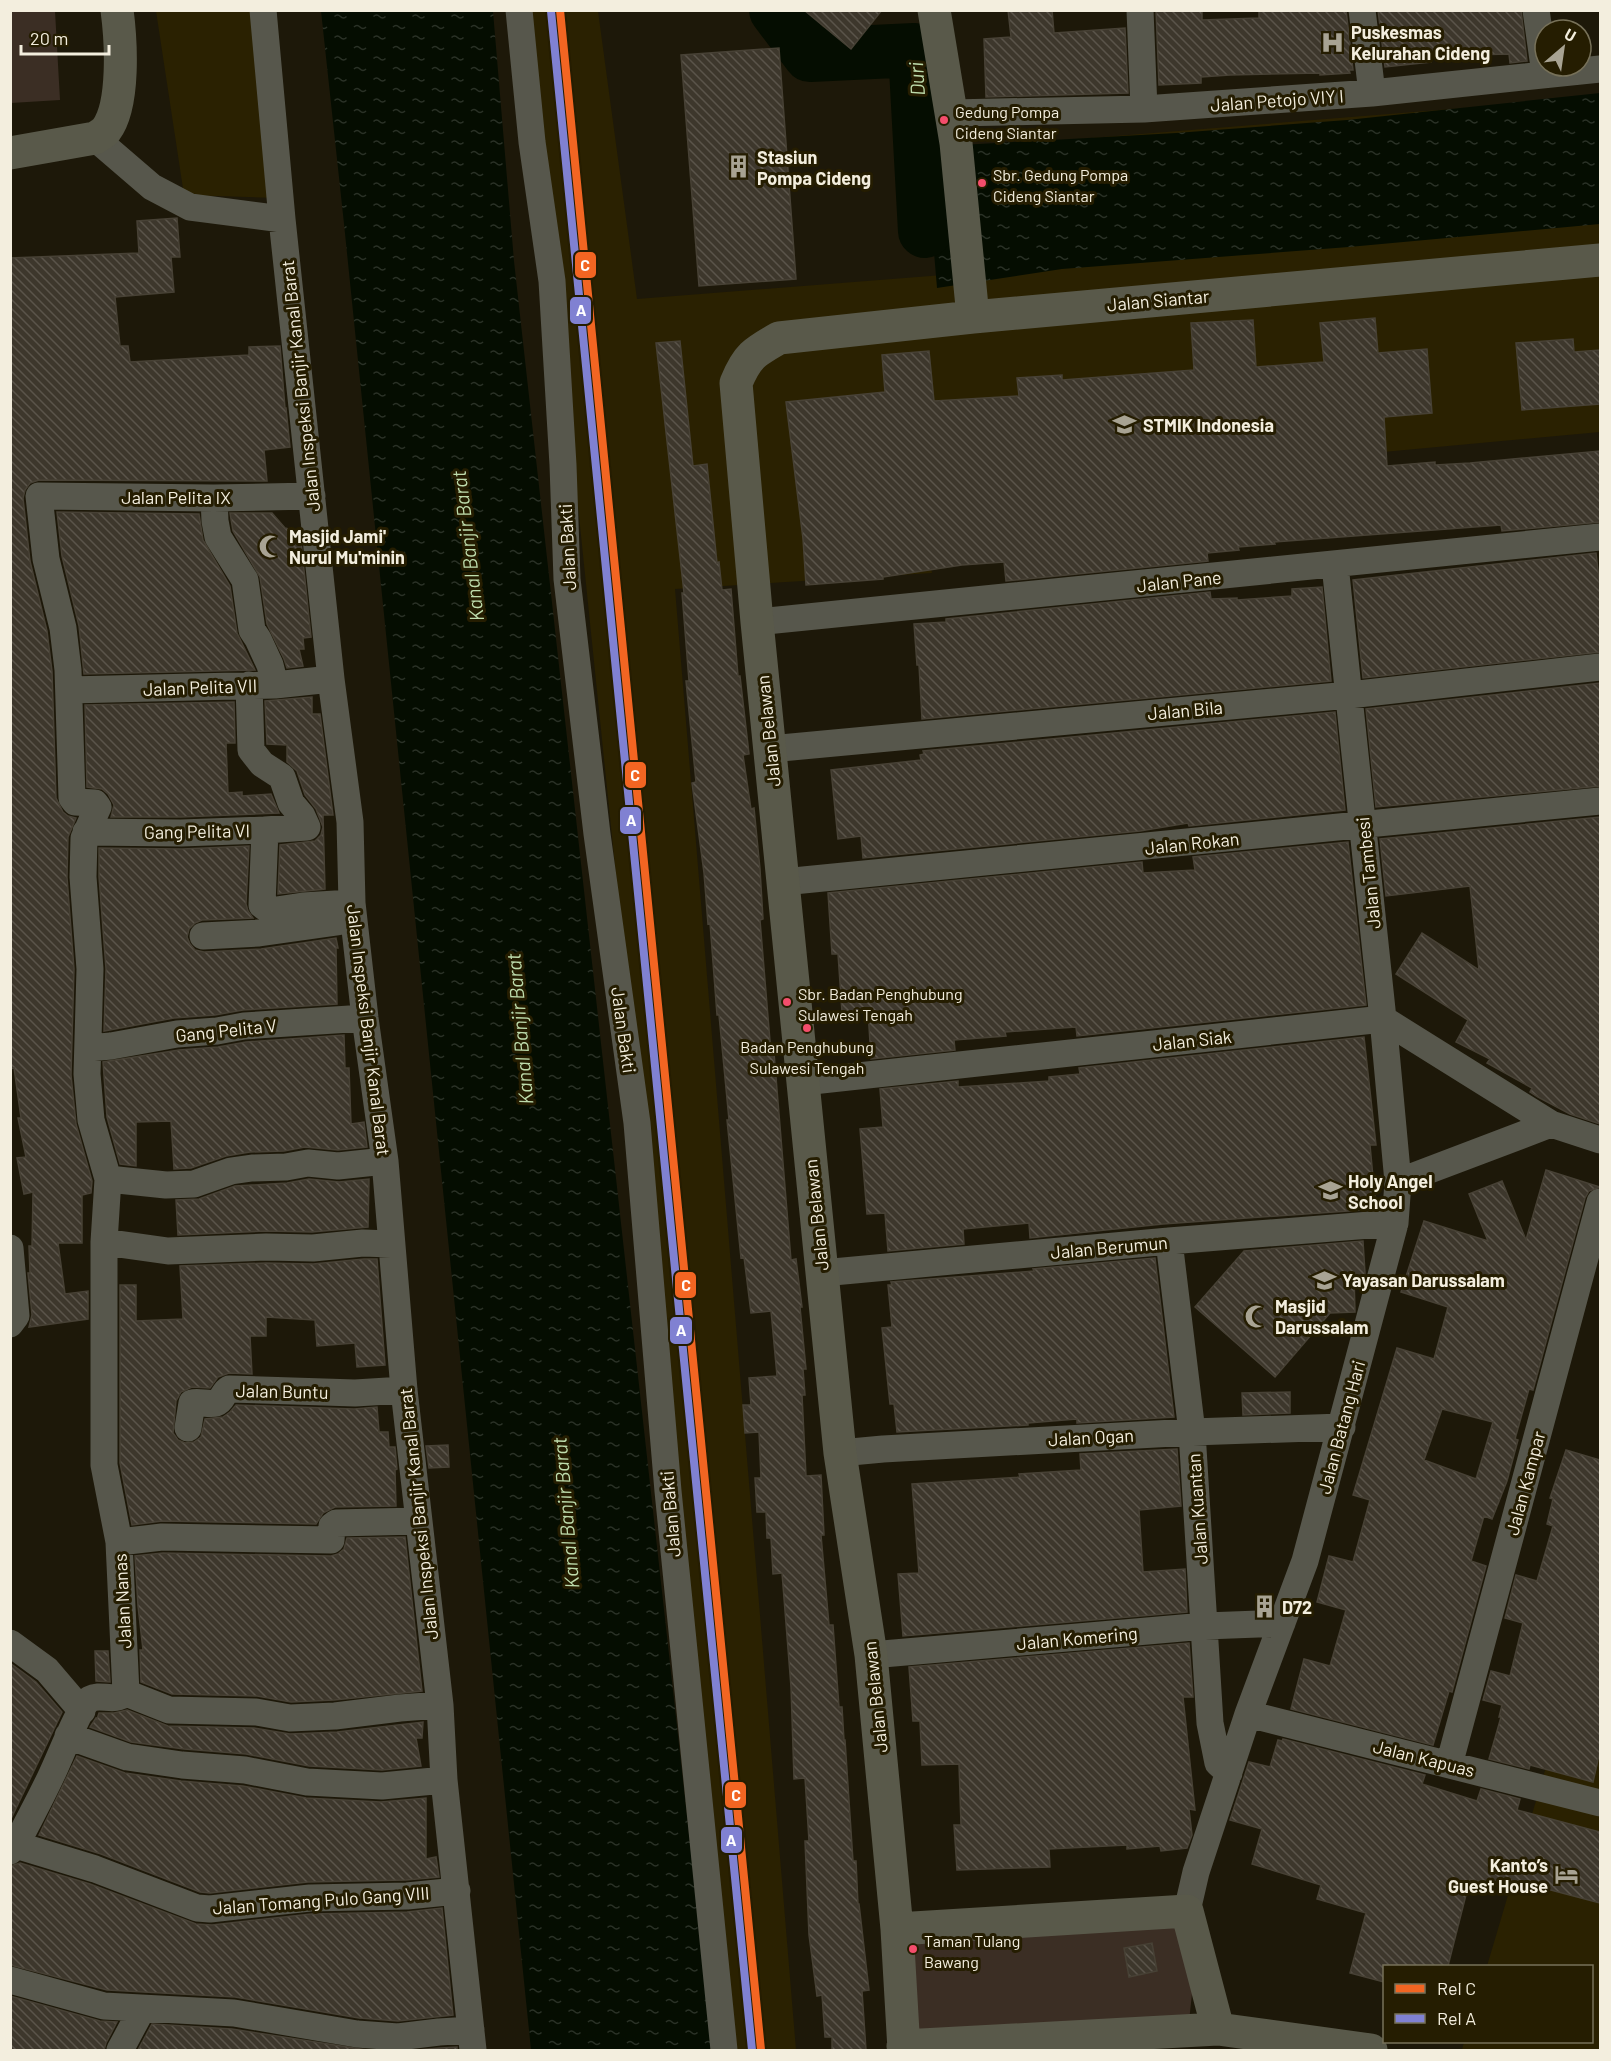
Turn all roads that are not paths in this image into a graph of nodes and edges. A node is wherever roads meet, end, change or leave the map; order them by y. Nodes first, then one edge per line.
1 (117, 10) edge
2 (263, 10) edge
3 (519, 10) edge
4 (934, 10) edge
5 (1140, 10) edge
6 (1362, 10) edge
7 (1533, 75) edge
8 (1372, 93) junction
9 (1144, 109) junction
10 (954, 129) junction
11 (95, 138) junction
12 (10, 153) edge
13 (282, 219) junction
14 (1600, 260) edge
15 (972, 311) junction
16 (736, 382) joint
17 (312, 496) junction
18 (214, 498) junction
19 (1600, 537) edge
20 (1335, 565) junction
21 (757, 622) junction
22 (1600, 667) edge
23 (331, 679) junction
24 (262, 685) junction
25 (69, 690) junction
26 (1349, 695) junction
27 (770, 749) junction
28 (1600, 801) edge
29 (350, 822) junction
30 (1363, 826) junction
31 (307, 827) junction
32 (265, 830) junction
33 (86, 832) junction
34 (783, 882) junction
35 (341, 910) junction
36 (203, 936) dead end
37 (1383, 1018) junction
38 (356, 1020) junction
39 (88, 1048) junction
40 (803, 1082) junction
41 (1551, 1124) junction
42 (1600, 1140) edge
43 (385, 1161) junction
44 (108, 1179) junction
45 (1398, 1182) junction
46 (1600, 1202) edge
47 (1395, 1223) junction
48 (1169, 1241) junction
49 (104, 1242) junction
50 (391, 1244) junction
51 (10, 1248) edge
52 (822, 1274) junction
53 (10, 1324) edge
54 (404, 1390) junction
55 (1342, 1427) junction
56 (188, 1428) dead end
57 (1192, 1431) junction
58 (840, 1453) junction
59 (419, 1521) junction
60 (119, 1542) junction
61 (1282, 1623) junction
62 (1205, 1626) junction
63 (10, 1643) edge
64 (872, 1655) junction
65 (126, 1693) junction
66 (440, 1705) junction
67 (82, 1711) junction
68 (1248, 1713) junction
69 (68, 1736) junction
70 (1449, 1765) junction
71 (1229, 1773) junction
72 (444, 1780) junction
73 (1600, 1803) edge
74 (14, 1848) edge
75 (457, 1891) junction
76 (1187, 1911) junction
77 (897, 1929) junction
78 (10, 1980) edge
79 (142, 2009) junction
80 (1218, 2029) junction
81 (472, 2040) edge
82 (904, 2048) edge
83 (120, 2050) edge
84 (724, 2050) edge
85 (1371, 2050) edge

1 - 11 street
2 - 13 street, Jalan Inspeksi Banjir Kanal Barat
3 - 84 street, Jalan Bakti
4 - 10 street
5 - 9 street
6 - 8 street
7 - 8 street, Jalan Petojo VIY I
8 - 9 street, Jalan Petojo VIY I
9 - 10 street, Jalan Petojo VIY I
10 - 15 street
11 - 12 street
11 - 13 street
13 - 17 street, Jalan Inspeksi Banjir Kanal Barat
14 - 15 street, Jalan Siantar
15 - 16 street, Jalan Siantar
16 - 21 street, Jalan Belawan
17 - 18 street, Jalan Pelita IX
17 - 23 street, Jalan Inspeksi Banjir Kanal Barat
18 - 24 street
18 - 25 street, Jalan Pelita IX
19 - 20 street, Jalan Pane
20 - 21 street, Jalan Pane
20 - 26 street, Jalan Tambesi
21 - 27 street, Jalan Belawan
22 - 26 street, Jalan Bila
23 - 24 street, Jalan Pelita VII
23 - 29 street, Jalan Inspeksi Banjir Kanal Barat
24 - 25 street, Jalan Pelita VII
24 - 31 street
25 - 33 street
26 - 27 street, Jalan Bila
26 - 30 street, Jalan Tambesi
27 - 34 street, Jalan Belawan
28 - 30 street, Jalan Rokan
29 - 31 street
29 - 35 street, Jalan Inspeksi Banjir Kanal Barat
30 - 34 street, Jalan Rokan
30 - 37 street, Jalan Tambesi
31 - 32 street
32 - 33 street, Gang Pelita VI
32 - 35 street, Gang Pelita VI
33 - 39 street
34 - 40 street, Jalan Belawan
35 - 36 street
35 - 38 street, Jalan Inspeksi Banjir Kanal Barat
37 - 40 street, Jalan Siak
37 - 41 street
37 - 45 street, Jalan Tambesi
38 - 39 street, Gang Pelita V
38 - 43 street, Jalan Inspeksi Banjir Kanal Barat
39 - 44 street
40 - 52 street, Jalan Belawan
41 - 42 street
41 - 45 street
43 - 44 street
43 - 50 street, Jalan Inspeksi Banjir Kanal Barat
44 - 49 street
45 - 47 street, Jalan Batang Hari
46 - 70 street, Jalan Kampar
47 - 48 street, Jalan Berumun
47 - 55 street, Jalan Batang Hari
48 - 52 street, Jalan Berumun
48 - 57 street, Jalan Kuantan
49 - 50 street
49 - 60 street
50 - 54 street, Jalan Inspeksi Banjir Kanal Barat
51 - 53 street
52 - 58 street, Jalan Belawan
54 - 56 street, Jalan Buntu
54 - 59 street, Jalan Inspeksi Banjir Kanal Barat
55 - 57 street, Jalan Ogan
55 - 61 street, Jalan Batang Hari
57 - 58 street, Jalan Ogan
57 - 62 street, Jalan Kuantan
58 - 64 street, Jalan Belawan
59 - 60 street, Jalan Nanas
59 - 66 street, Jalan Inspeksi Banjir Kanal Barat
60 - 65 street, Jalan Nanas
61 - 62 street, Jalan Komering
61 - 68 street, Jalan Batang Hari
62 - 64 street, Jalan Komering
62 - 71 street, Jalan Kuantan
63 - 67 street
64 - 77 street, Jalan Belawan
65 - 66 street
65 - 67 street
66 - 72 street, Jalan Inspeksi Banjir Kanal Barat
67 - 69 street
68 - 70 street, Jalan Kapuas
68 - 71 street, Jalan Batang Hari
69 - 72 street
69 - 74 street
70 - 73 street, Jalan Kapuas
71 - 76 street, Jalan Batang Hari
72 - 75 street, Jalan Inspeksi Banjir Kanal Barat
74 - 75 street, Jalan Tomang Pulo Gang VIII
75 - 81 street, Jalan Inspeksi Banjir Kanal Barat
76 - 77 street
76 - 80 street
77 - 82 street, Jalan Belawan
78 - 79 street
79 - 81 street
79 - 83 street
80 - 82 street
80 - 85 street

